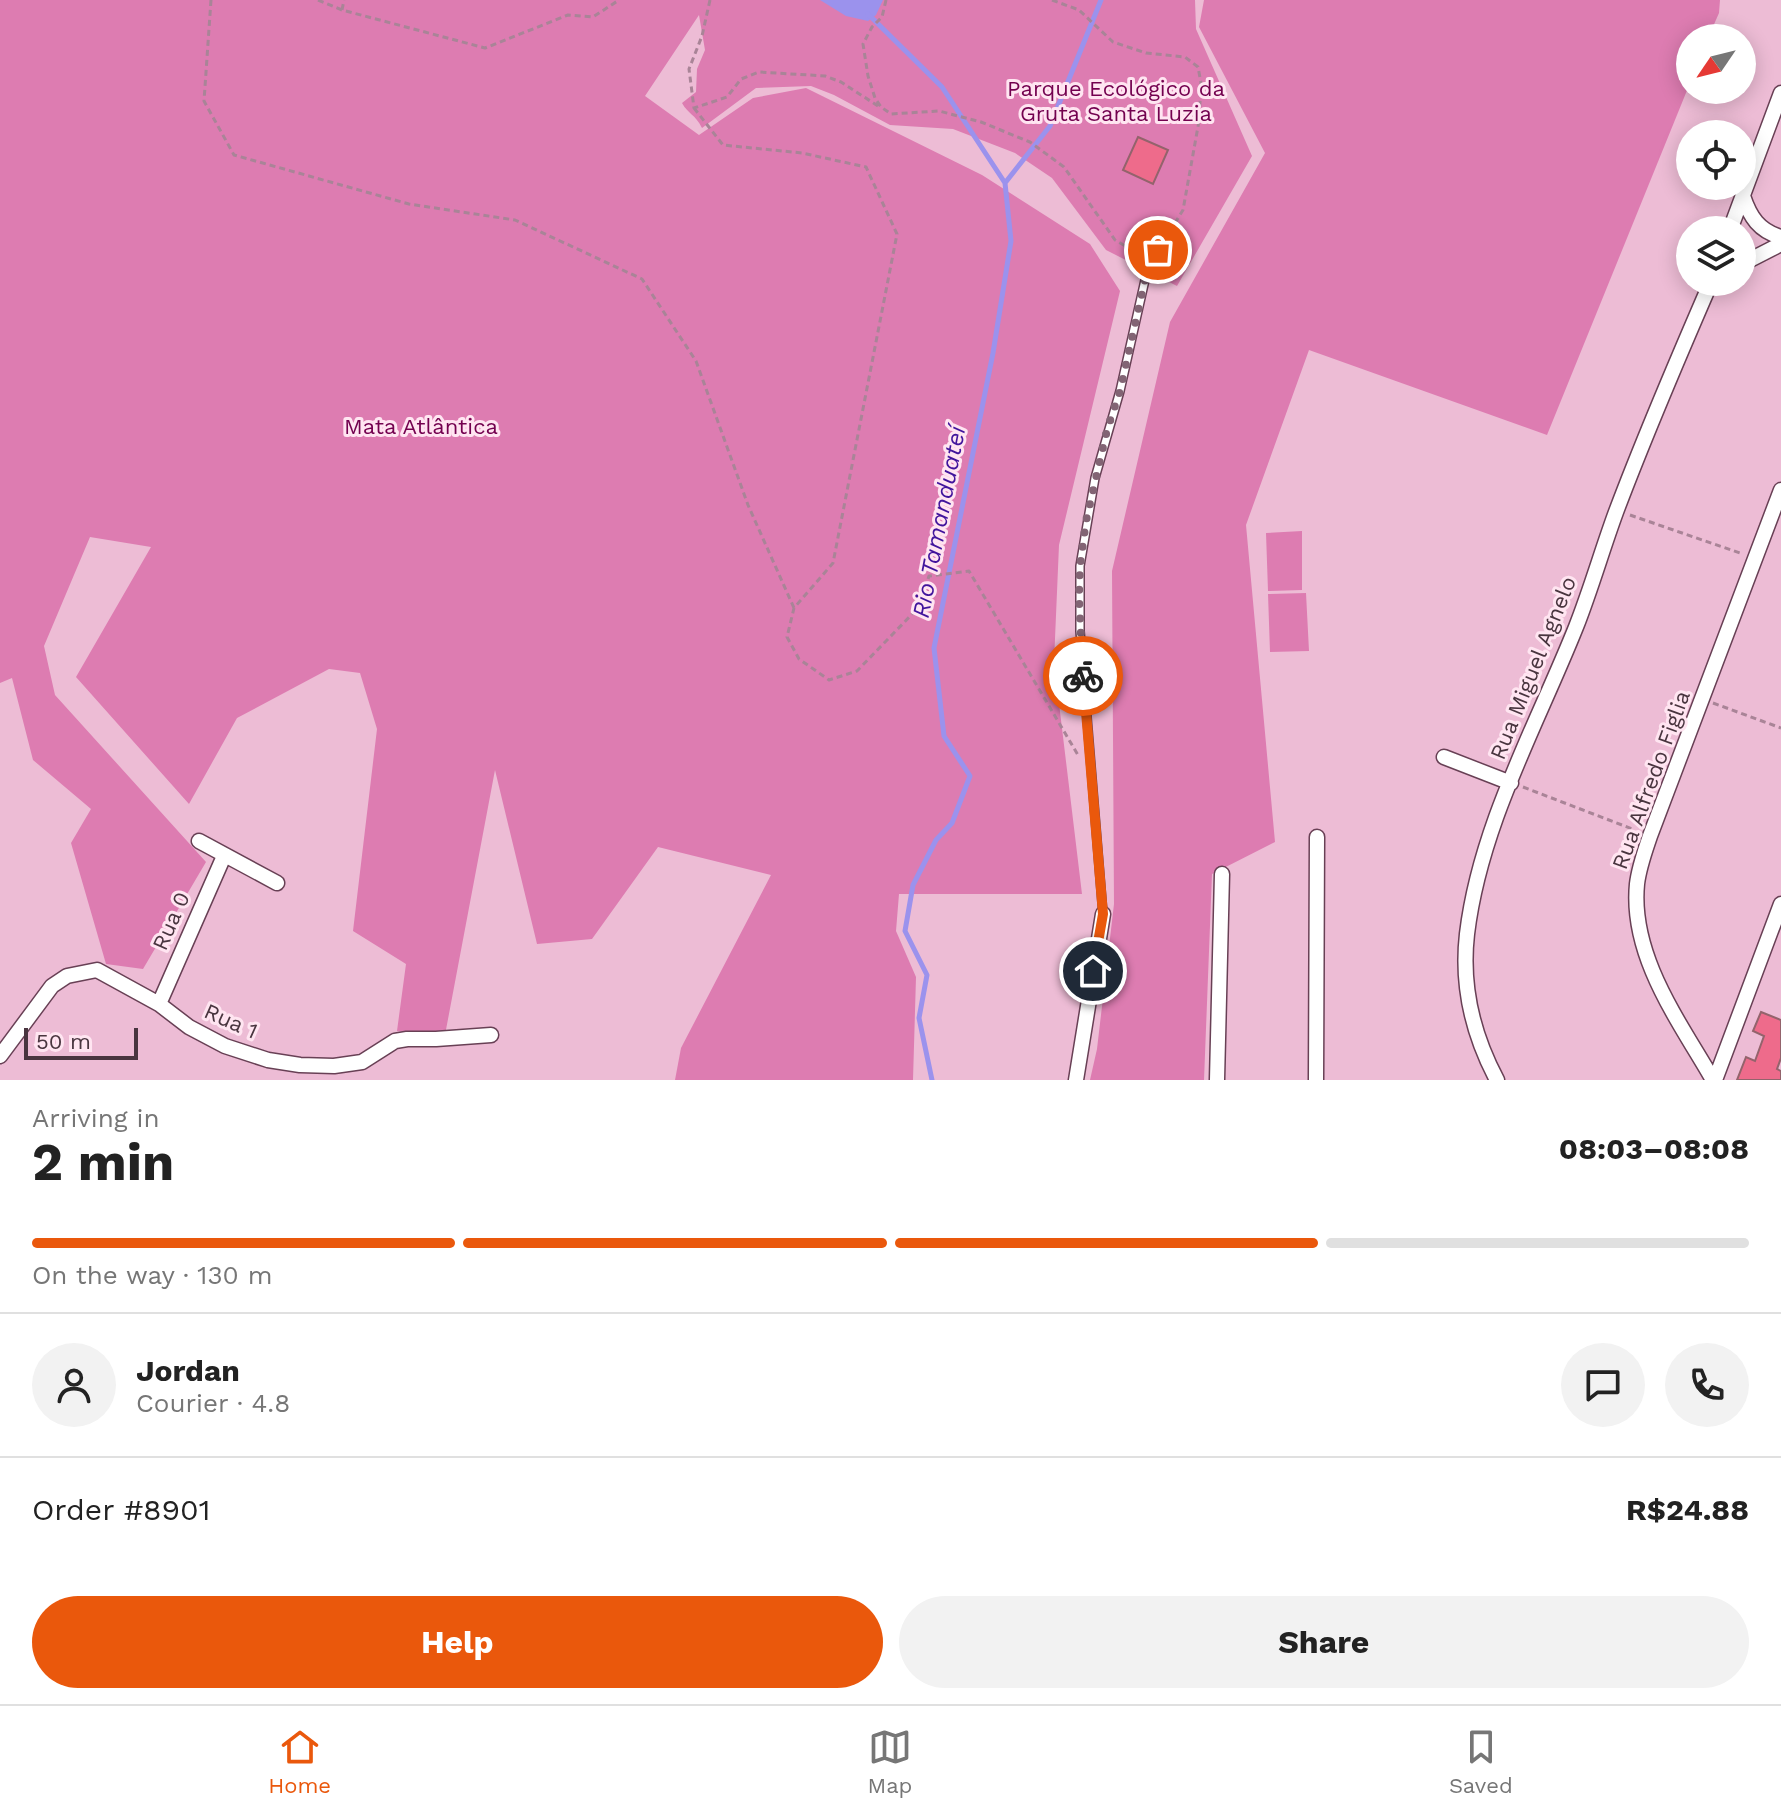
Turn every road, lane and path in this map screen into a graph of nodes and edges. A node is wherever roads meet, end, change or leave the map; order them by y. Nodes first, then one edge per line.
1 (211, 0) edge
2 (318, 0) edge
3 (344, 0) edge
4 (619, 0) edge
5 (710, 0) edge
6 (886, 0) edge
7 (1052, 0) edge
8 (342, 10) junction
9 (1781, 93) edge
10 (881, 107) junction
11 (694, 108) junction
12 (1756, 161) edge
13 (1745, 200) edge
14 (1781, 237) edge
15 (1781, 244) edge
16 (1158, 250) junction
17 (1756, 257) edge
18 (1705, 296) edge
19 (1781, 490) edge
20 (1617, 511) junction
21 (1755, 558) junction
22 (794, 608) junction
23 (1703, 699) junction
24 (1781, 728) edge
25 (1444, 757) dead end
26 (1091, 778) junction
27 (1511, 783) junction
28 (1650, 836) junction
29 (1317, 837) dead end
30 (199, 841) dead end
31 (224, 856) junction
32 (1222, 874) dead end
33 (277, 883) dead end
34 (1781, 904) edge
35 (1103, 914) joint
36 (159, 1004) junction
37 (491, 1035) dead end
38 (0, 1056) edge
39 (1076, 1080) edge
40 (1217, 1080) edge
41 (1316, 1080) edge
42 (1497, 1080) edge
43 (1714, 1080) edge

1 - 22 path
2 - 8 path
3 - 8 path
4 - 8 path
5 - 11 path
6 - 10 path
7 - 16 path
9 - 12 street
10 - 11 path
10 - 16 path
11 - 22 path
13 - 14 street
15 - 17 street
16 - 26 lane
18 - 20 street, Rua Miguel Agnelo
19 - 21 street, Rua Alfredo Figlia
20 - 21 path
20 - 27 street, Rua Miguel Agnelo
21 - 23 street, Rua Alfredo Figlia
22 - 26 path
23 - 24 path
23 - 28 street, Rua Alfredo Figlia
25 - 27 street
26 - 35 lane
27 - 28 path
27 - 42 street, Rua Miguel Agnelo
28 - 43 street, Rua Alfredo Figlia
29 - 41 street
30 - 31 street
31 - 33 street
31 - 36 street, Rua 0
32 - 40 street
34 - 43 street
35 - 39 street
36 - 37 street, Rua 1
36 - 38 street, Rua 1

